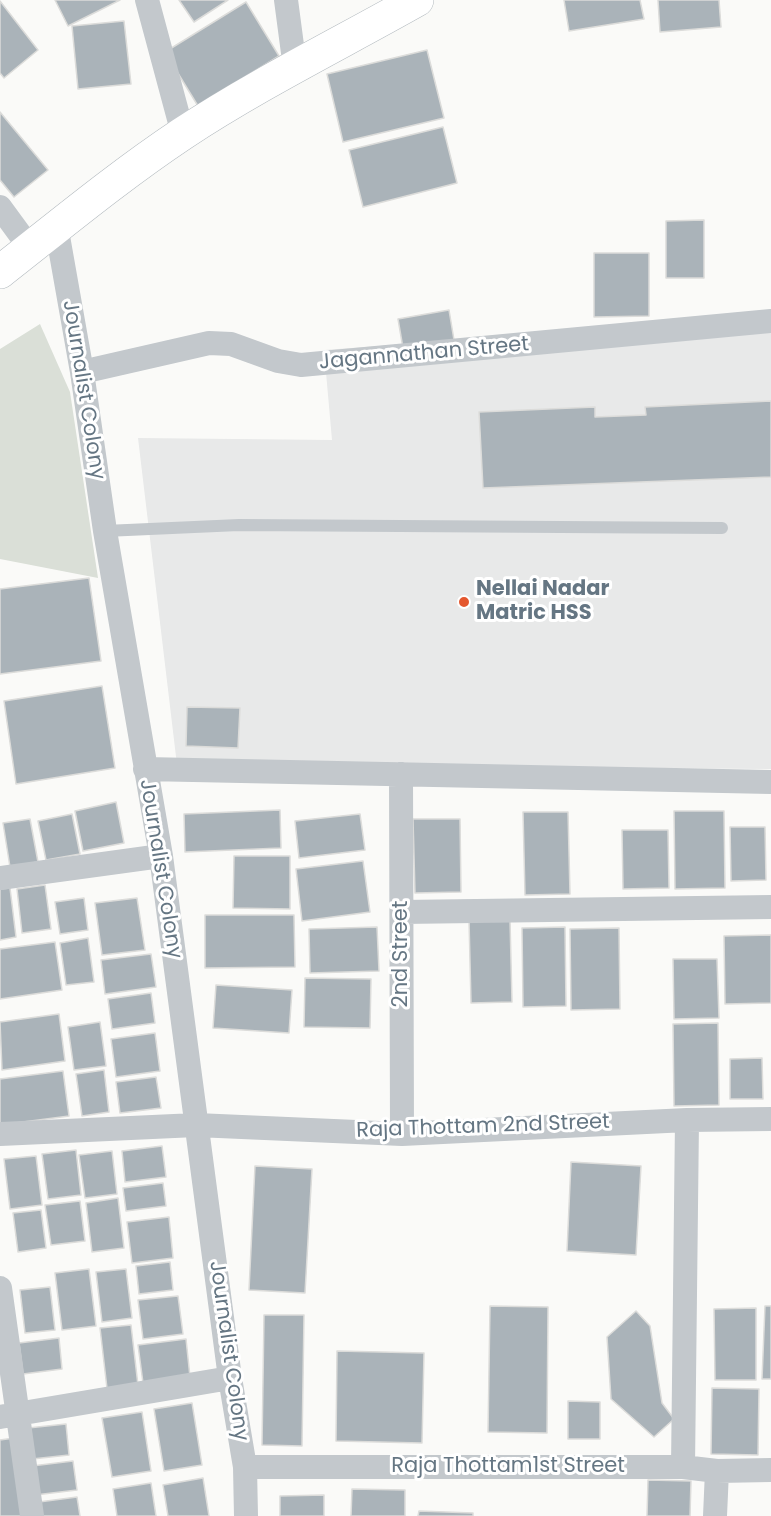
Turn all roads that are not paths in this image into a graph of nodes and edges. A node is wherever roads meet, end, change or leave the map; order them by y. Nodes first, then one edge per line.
1 (147, 0) edge
2 (286, 0) edge
3 (417, 0) edge
4 (379, 10) edge
5 (295, 68) junction
6 (183, 134) junction
7 (0, 207) edge
8 (56, 225) junction
9 (30, 248) junction
10 (0, 272) edge
11 (771, 321) edge
12 (82, 372) junction
13 (722, 528) dead end
14 (105, 531) junction
15 (145, 769) junction
16 (401, 774) junction
17 (771, 782) edge
18 (161, 856) junction
19 (0, 878) edge
20 (771, 907) edge
21 (402, 912) junction
22 (771, 1119) edge
23 (687, 1120) junction
24 (196, 1125) junction
25 (0, 1134) edge
26 (402, 1134) junction
27 (0, 1288) edge
28 (230, 1378) junction
29 (9, 1415) edge
30 (245, 1467) junction
31 (683, 1467) junction
32 (771, 1470) edge
33 (717, 1471) junction
34 (33, 1516) edge
35 (246, 1516) edge
36 (715, 1516) edge

1 - 6 street
2 - 5 street
3 - 4 street
4 - 5 street
5 - 6 street
6 - 8 street
7 - 9 street
8 - 9 street
8 - 12 street, Journalist Colony
9 - 10 street
11 - 12 street, Jagannathan Street
12 - 14 street, Journalist Colony
13 - 14 lane
14 - 15 street, Journalist Colony
15 - 16 street
15 - 18 street, Journalist Colony
16 - 17 street
16 - 21 street, 2nd Street
18 - 19 street
18 - 24 street, Journalist Colony
20 - 21 street
21 - 26 street, 2nd Street
22 - 23 street, Raja Thottam 2nd Street
23 - 26 street, Raja Thottam 2nd Street
23 - 31 street
24 - 25 street, Raja Thottam 2nd Street
24 - 26 street, Raja Thottam 2nd Street
24 - 28 street, Journalist Colony
27 - 29 street
28 - 29 street
28 - 30 street, Journalist Colony
29 - 34 street
30 - 31 street, Raja Thottam1st Street
30 - 35 street, Journalist Colony
31 - 33 street, Raja Thottam1st Street
32 - 33 street, Raja Thottam1st Street
33 - 36 street

